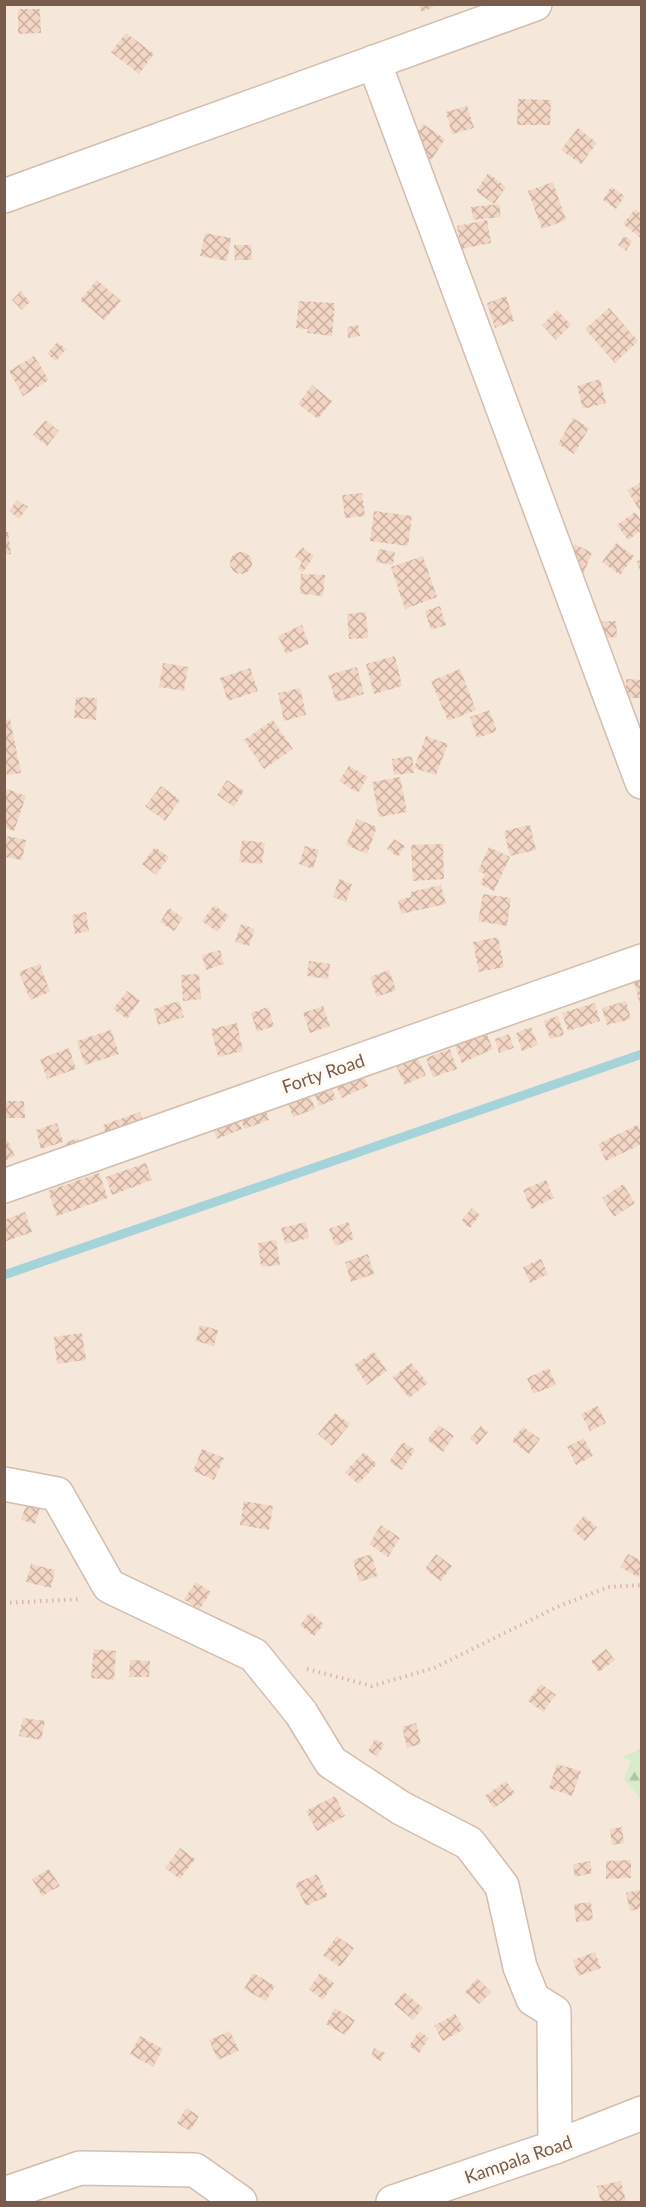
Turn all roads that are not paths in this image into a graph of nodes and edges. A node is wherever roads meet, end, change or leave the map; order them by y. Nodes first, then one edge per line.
1 (535, 4) edge
2 (374, 62) junction
3 (4, 196) edge
4 (642, 782) edge
5 (642, 961) edge
6 (4, 1186) edge
7 (4, 1484) edge
8 (642, 2113) edge
9 (555, 2147) junction
10 (4, 2194) edge
11 (240, 2202) edge
12 (393, 2202) edge

1 - 2 street
2 - 3 street
2 - 4 street
5 - 6 street, Forty Road
7 - 9 street
8 - 9 street, Kampala Road
9 - 12 street, Kampala Road
10 - 11 street

